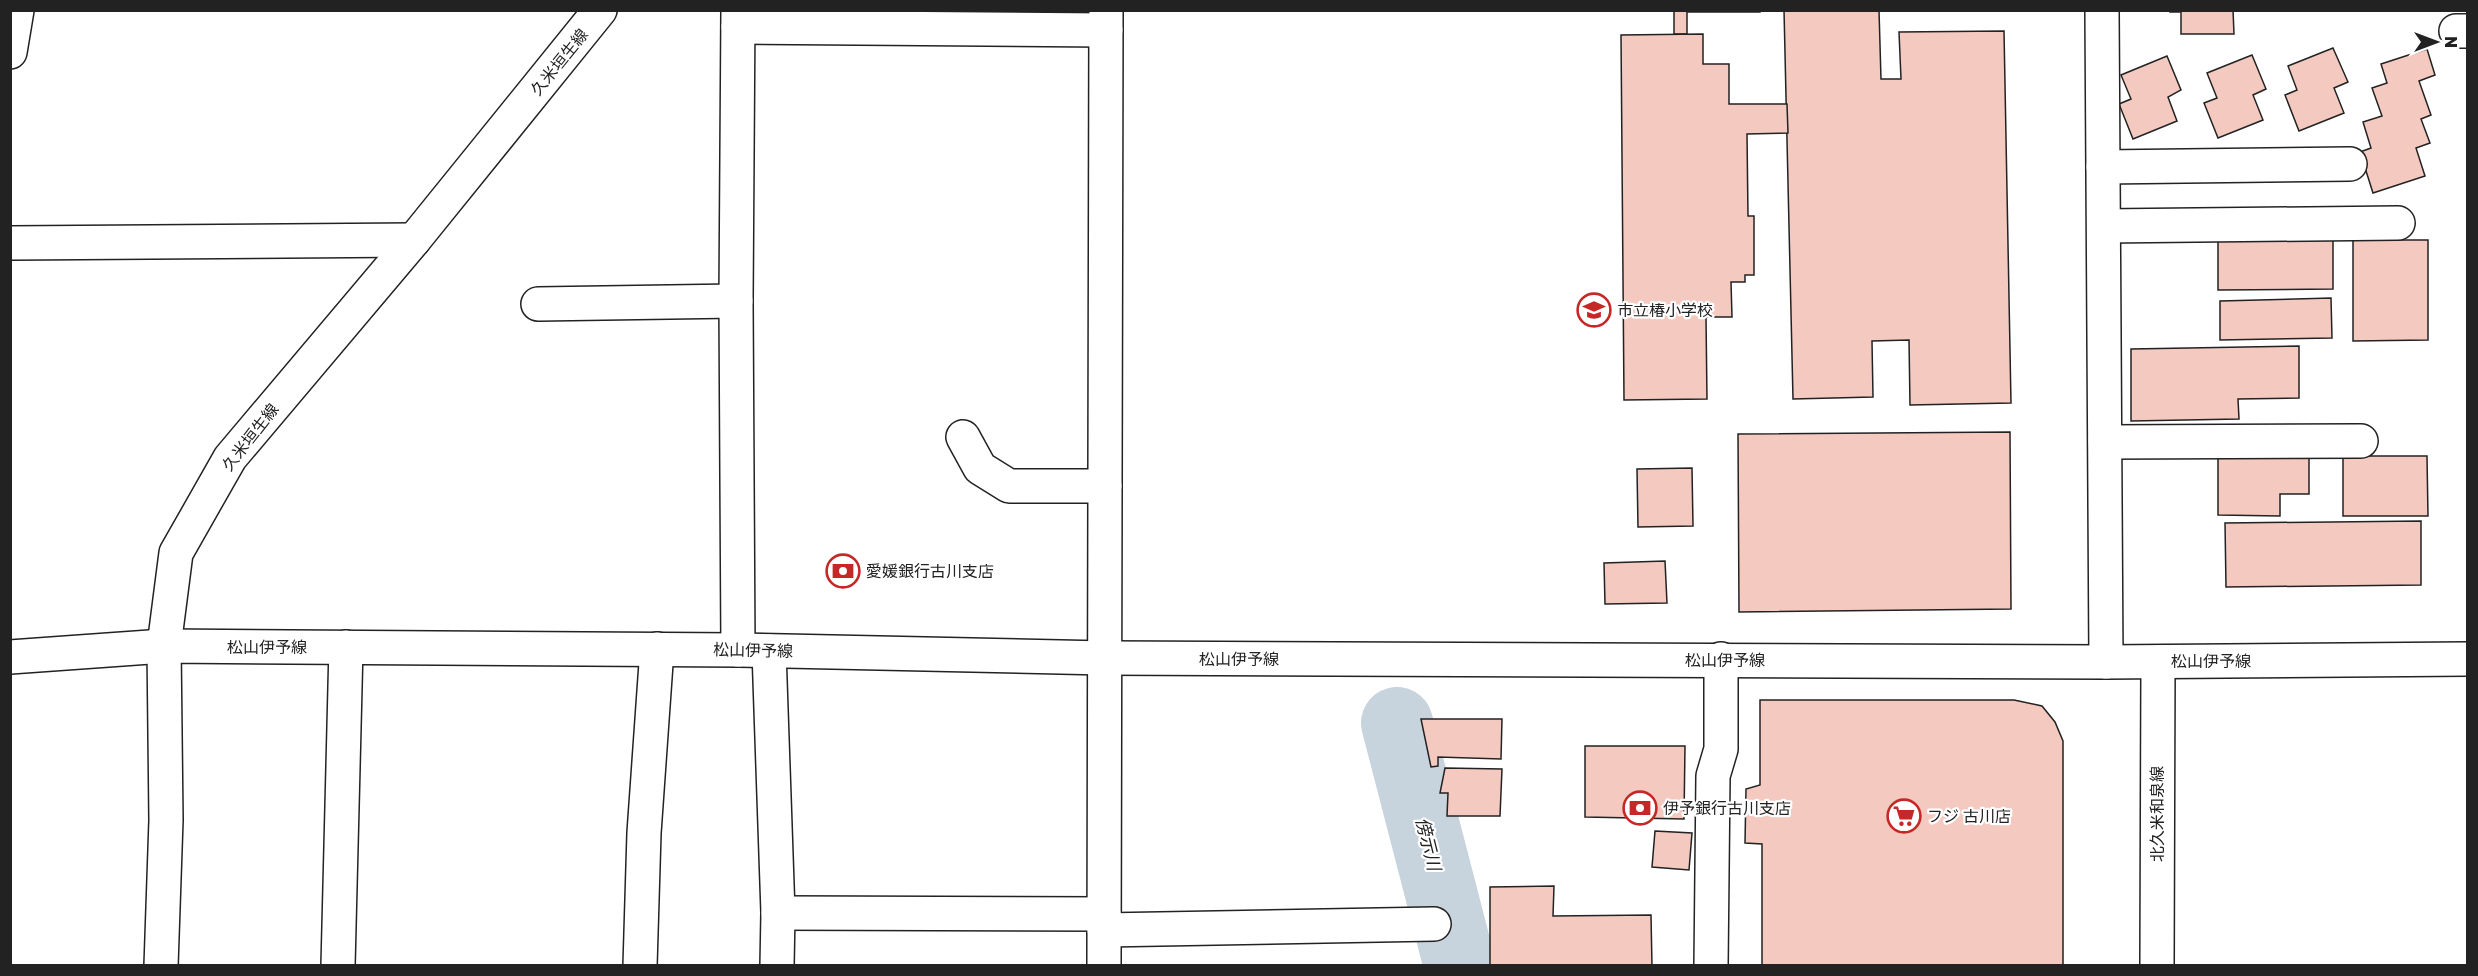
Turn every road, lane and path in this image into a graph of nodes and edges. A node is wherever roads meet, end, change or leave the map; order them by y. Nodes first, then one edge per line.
1 (17, 10) edge
2 (600, 10) edge
3 (2102, 10) edge
4 (738, 19) edge
5 (1106, 20) edge
6 (10, 52) edge
7 (2350, 164) dead end
8 (2103, 167) junction
9 (2398, 223) dead end
10 (2104, 226) junction
11 (414, 240) junction
12 (10, 243) edge
13 (736, 301) junction
14 (538, 304) dead end
15 (963, 437) dead end
16 (2361, 441) dead end
17 (2105, 442) junction
18 (1105, 486) junction
19 (165, 646) junction
20 (346, 647) junction
21 (657, 649) junction
22 (753, 650) junction
23 (10, 657) edge
24 (1105, 658) junction
25 (1721, 659) junction
26 (2468, 659) edge
27 (2106, 662) junction
28 (2158, 662) junction
29 (778, 913) junction
30 (1104, 922) junction
31 (1434, 924) dead end
32 (161, 966) edge
33 (338, 966) edge
34 (640, 966) edge
35 (777, 966) edge
36 (1104, 966) edge
37 (1711, 966) edge
38 (2157, 966) edge

1 - 6 street
2 - 11 street, 久米垣生線
3 - 8 street
4 - 5 street
4 - 13 street
5 - 18 street
7 - 8 street
8 - 10 street
9 - 10 street
10 - 17 street
11 - 12 street
11 - 19 street, 久米垣生線
13 - 14 street
13 - 22 street
15 - 18 street
16 - 17 street
17 - 27 street
18 - 24 street
19 - 20 street, 松山伊予線
19 - 23 street, 松山伊予線
19 - 32 street, 久米垣生線
20 - 21 street, 松山伊予線
20 - 33 street
21 - 22 street, 松山伊予線
21 - 34 street
22 - 24 street, 松山伊予線
22 - 29 street
24 - 25 street, 松山伊予線
24 - 30 street
25 - 27 street, 松山伊予線
25 - 37 street
26 - 28 street, 松山伊予線
27 - 28 street, 松山伊予線
28 - 38 street, 北久米和泉線
29 - 30 street
29 - 35 street
30 - 31 street
30 - 36 street

